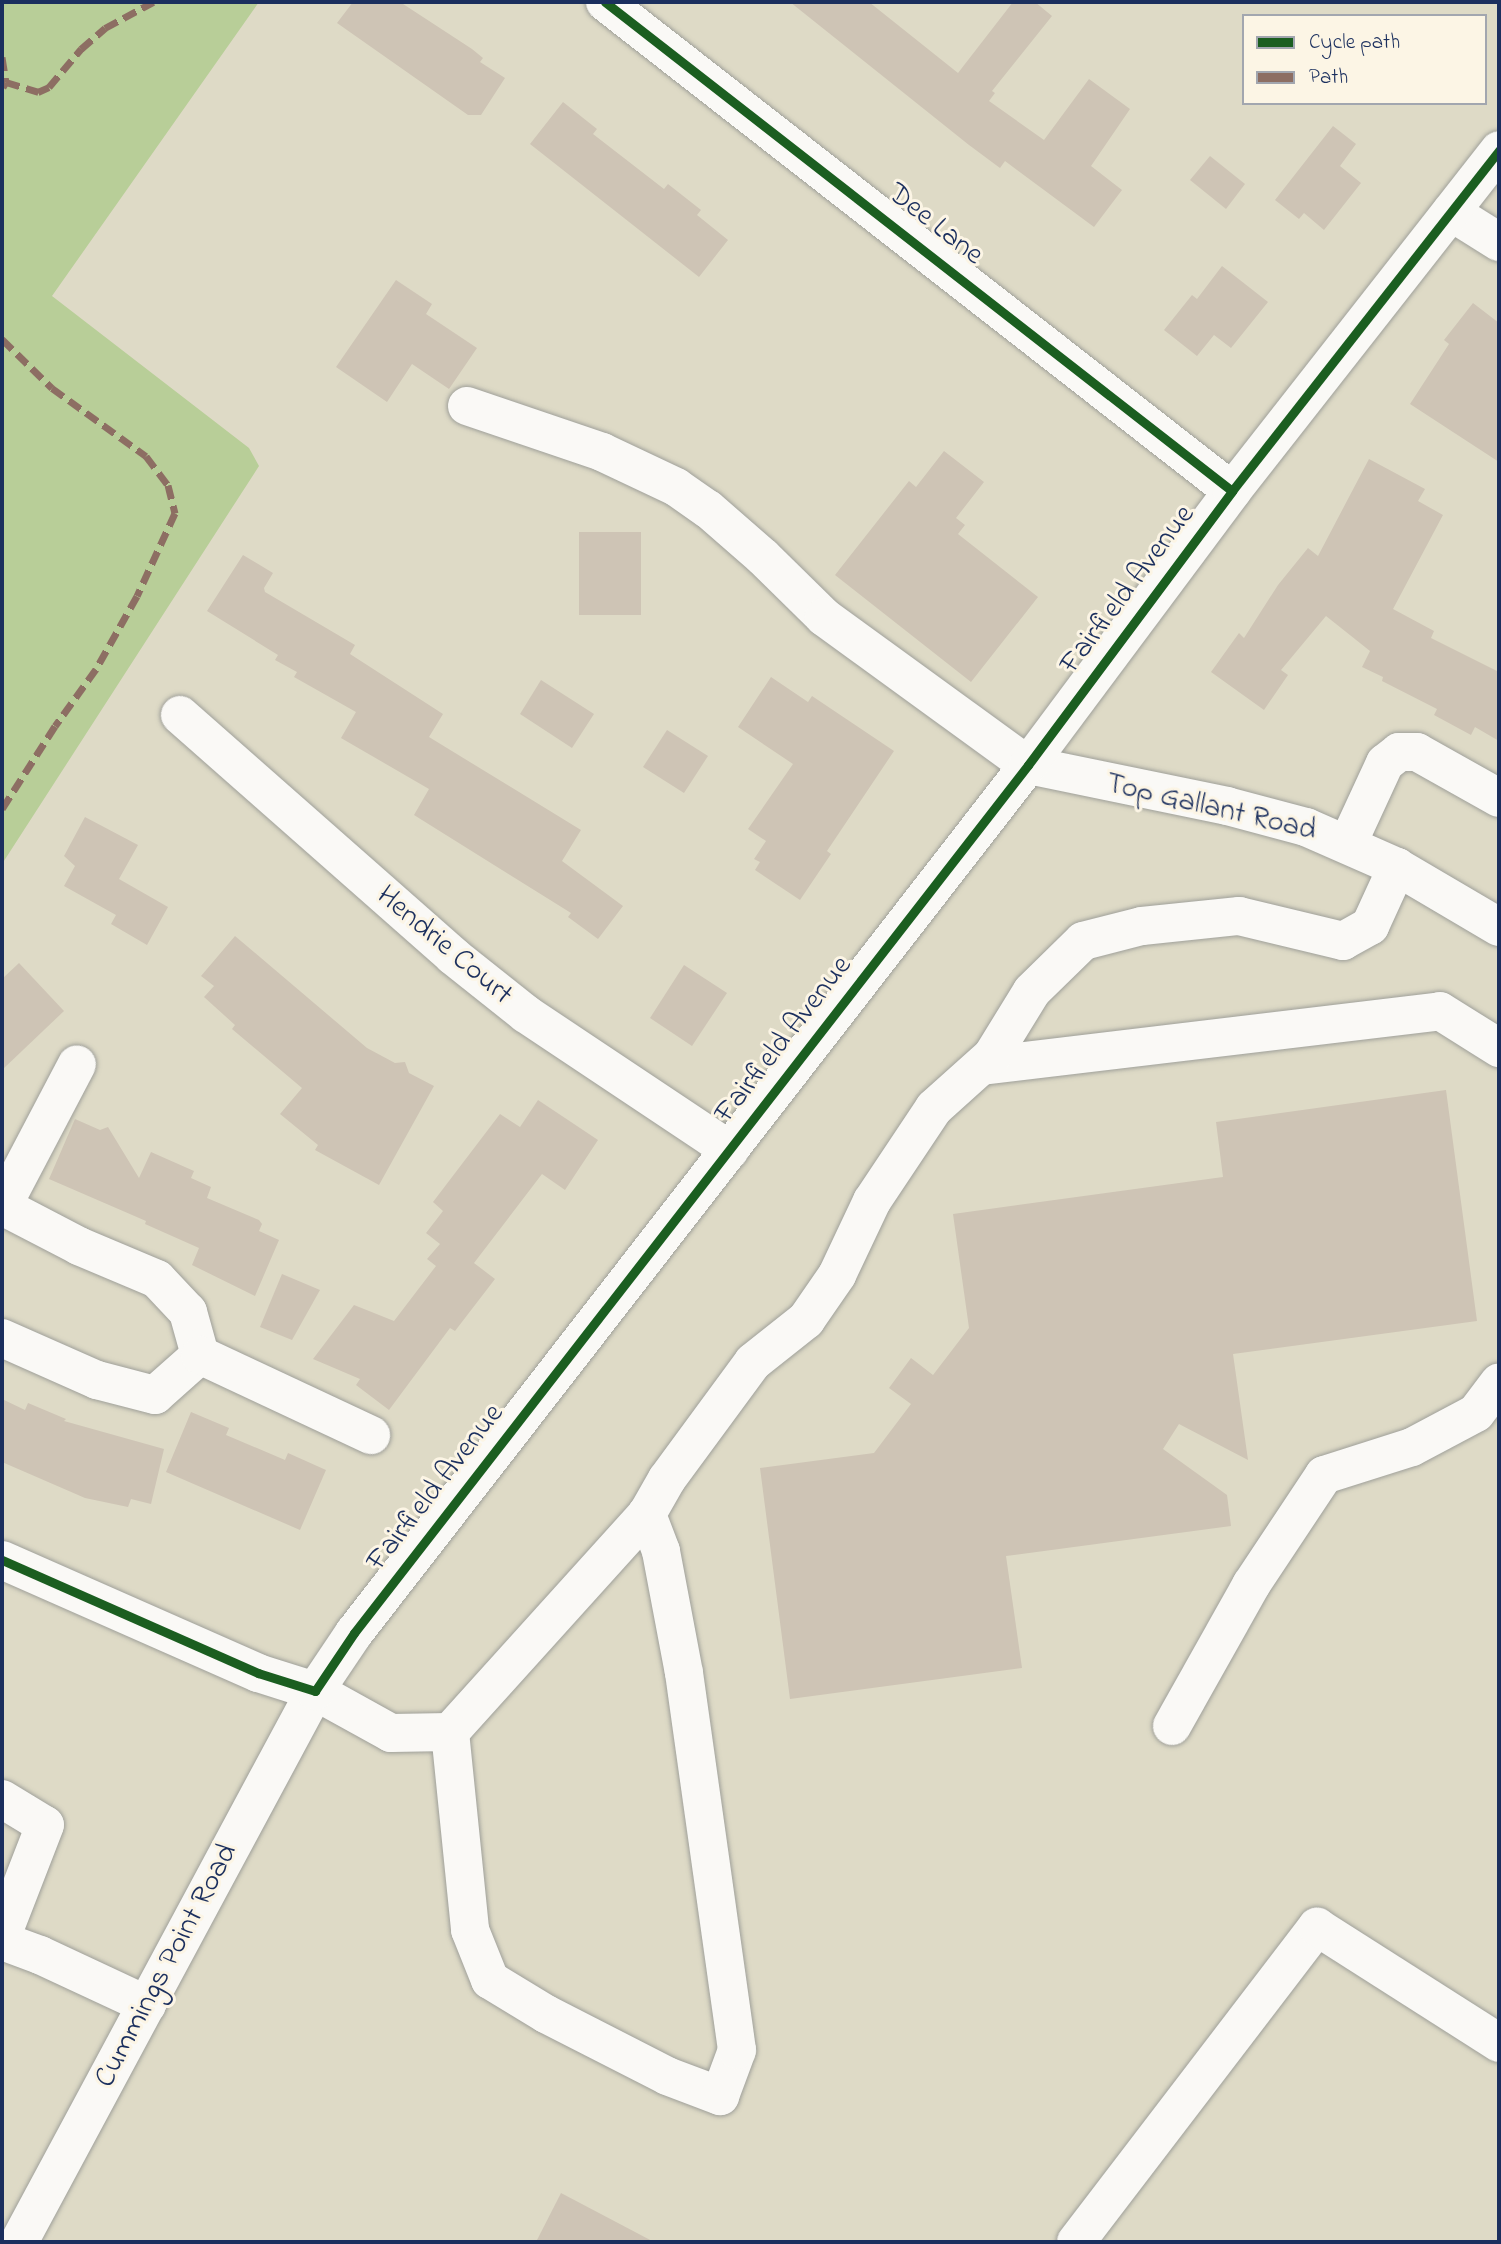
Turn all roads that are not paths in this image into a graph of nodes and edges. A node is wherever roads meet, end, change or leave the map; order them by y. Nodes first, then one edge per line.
1 (605, 2) edge
2 (1499, 150) edge
3 (1451, 212) junction
4 (1499, 242) edge
5 (467, 406) dead end
6 (1232, 491) junction
7 (180, 715) dead end
8 (1028, 765) junction
9 (1499, 798) edge
10 (1348, 843) junction
11 (1397, 867) junction
12 (1499, 927) edge
13 (1499, 1048) edge
14 (77, 1065) dead end
15 (982, 1066) junction
16 (730, 1150) junction
17 (2, 1207) edge
18 (2, 1338) edge
19 (200, 1355) junction
20 (1499, 1384) edge
21 (371, 1435) dead end
22 (647, 1514) junction
23 (2, 1560) edge
24 (315, 1690) junction
25 (1172, 1726) dead end
26 (450, 1732) junction
27 (2, 1799) edge
28 (2, 1939) edge
29 (147, 2005) junction
30 (1499, 2043) edge
31 (19, 2242) edge
32 (1076, 2242) edge

1 - 6 street, Dee Lane
2 - 3 street, Fairfield Avenue
3 - 4 street
3 - 6 street, Fairfield Avenue
5 - 8 street
6 - 8 street, Fairfield Avenue
7 - 16 street, Hendrie Court
8 - 10 street, Top Gallant Road
8 - 16 street, Fairfield Avenue
9 - 10 street
10 - 11 street, Top Gallant Road
11 - 12 street, Top Gallant Road
11 - 15 street
13 - 15 street
14 - 17 street
15 - 22 street
16 - 24 street, Fairfield Avenue
17 - 19 street
18 - 19 street
19 - 21 street
20 - 25 street
22 - 26 street
22 - 26 street
23 - 24 street
24 - 26 street
24 - 29 street, Cummings Point Road
27 - 28 street
28 - 29 street
29 - 31 street, Cummings Point Road
30 - 32 street

